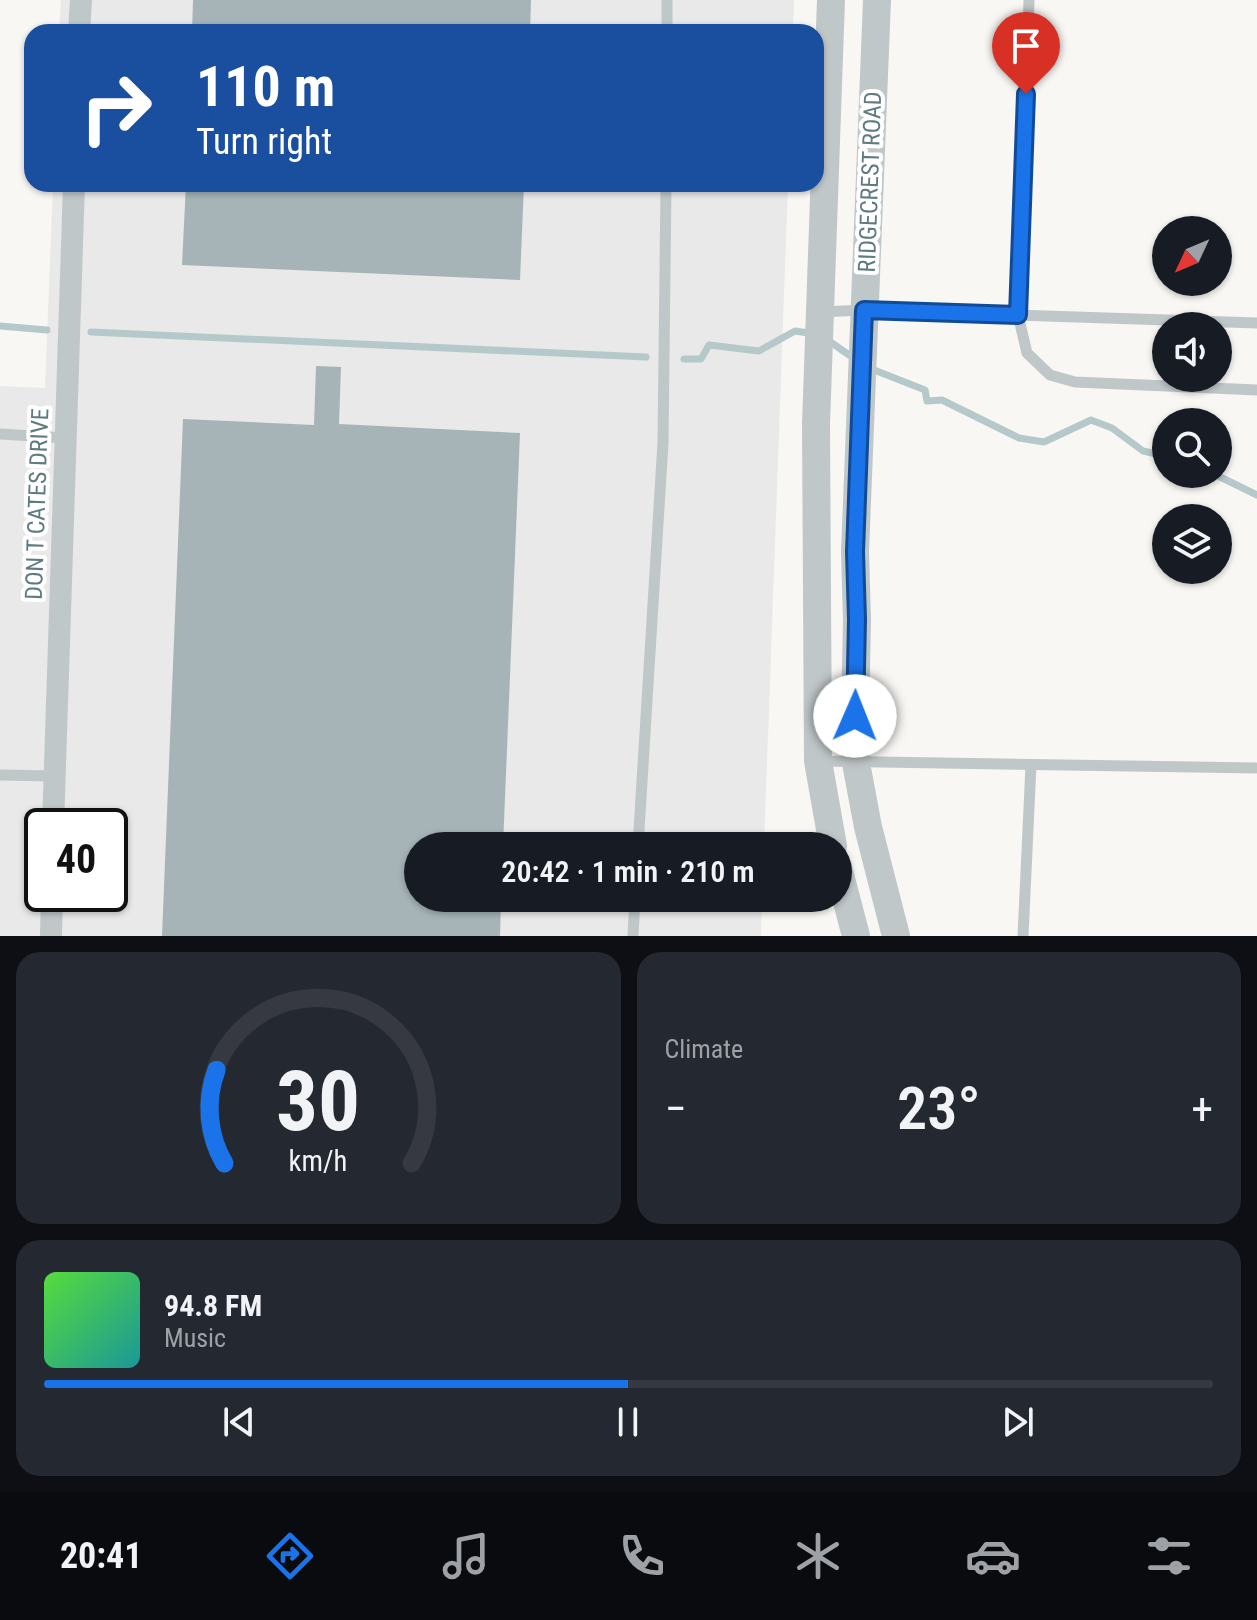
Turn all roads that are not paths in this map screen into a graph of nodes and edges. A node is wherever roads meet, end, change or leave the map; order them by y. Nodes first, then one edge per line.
1 (81, 0) edge
2 (667, 0) edge
3 (831, 0) edge
4 (877, 0) edge
5 (1029, 0) edge
6 (80, 24) edge
7 (667, 24) edge
8 (74, 192) edge
9 (666, 192) edge
10 (864, 310) junction
11 (1018, 315) junction
12 (820, 318) junction
13 (1257, 323) edge
14 (1257, 390) edge
15 (0, 434) edge
16 (66, 438) junction
17 (818, 761) junction
18 (856, 763) junction
19 (1031, 765) junction
20 (1257, 768) edge
21 (0, 775) edge
22 (54, 776) junction
23 (53, 808) edge
24 (639, 832) edge
25 (831, 832) edge
26 (52, 912) edge
27 (634, 912) edge
28 (850, 912) edge
29 (51, 936) edge
30 (633, 936) edge
31 (856, 936) edge
32 (896, 936) edge
33 (1023, 936) edge

1 - 6 street
2 - 7 lane
3 - 12 street, RIDGECREST ROAD
4 - 10 street, RIDGECREST ROAD
5 - 11 lane
8 - 16 street, DON T CATES DRIVE
9 - 24 lane
10 - 11 lane
10 - 12 lane
10 - 18 street, RIDGECREST ROAD
11 - 13 lane
11 - 14 lane
12 - 17 street, RIDGECREST ROAD
15 - 16 lane
16 - 22 street, DON T CATES DRIVE
17 - 18 lane
17 - 25 street, RIDGECREST ROAD
18 - 19 lane
18 - 32 street, RIDGECREST ROAD
19 - 20 lane
19 - 33 lane
21 - 22 lane
22 - 23 street, DON T CATES DRIVE
26 - 29 street
27 - 30 lane
28 - 31 street

